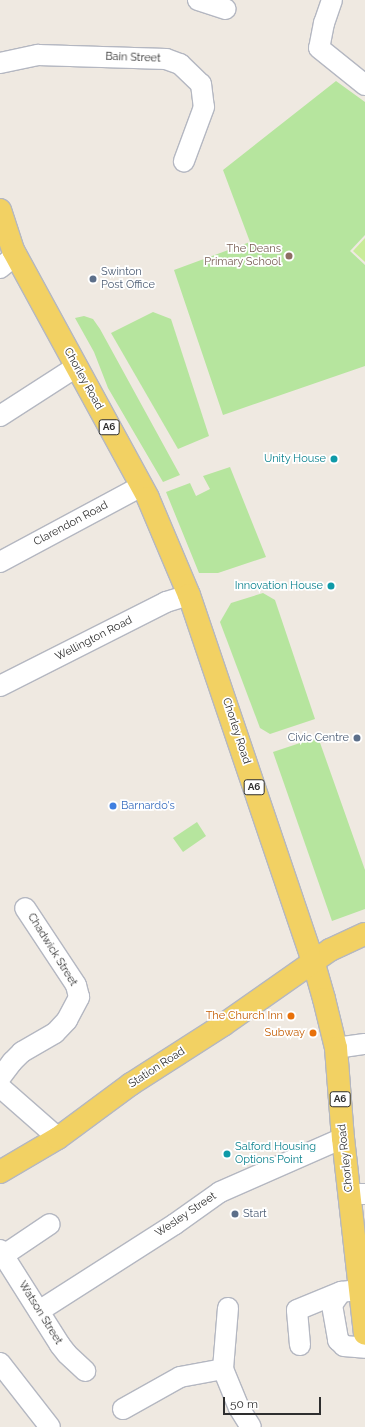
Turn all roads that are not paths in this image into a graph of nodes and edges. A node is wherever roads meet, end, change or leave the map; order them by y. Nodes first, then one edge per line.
1 (198, 0) edge
2 (332, 0) edge
3 (226, 9) dead end
4 (0, 63) edge
5 (365, 86) edge
6 (184, 161) dead end
7 (0, 210) edge
8 (8, 261) edge
9 (76, 368) junction
10 (0, 416) edge
11 (142, 486) junction
12 (0, 562) edge
13 (189, 595) junction
14 (0, 686) edge
15 (25, 908) dead end
16 (365, 934) edge
17 (365, 948) edge
18 (314, 964) junction
19 (365, 1044) edge
20 (336, 1048) junction
21 (0, 1078) edge
22 (0, 1087) edge
23 (58, 1138) junction
24 (342, 1138) junction
25 (0, 1172) edge
26 (357, 1194) edge
27 (50, 1224) dead end
28 (2, 1253) edge
29 (350, 1291) junction
30 (228, 1308) dead end
31 (39, 1311) junction
32 (365, 1334) edge
33 (300, 1345) dead end
34 (365, 1348) edge
35 (0, 1363) edge
36 (223, 1369) junction
37 (86, 1371) dead end
38 (123, 1409) dead end
39 (50, 1427) edge
40 (251, 1427) edge

1 - 3 street
2 - 5 street
4 - 6 street, Bain Street
7 - 8 main road, Chorley Road / A6
8 - 9 main road, Chorley Road / A6
9 - 10 street
9 - 11 main road, Chorley Road / A6
11 - 12 street, Clarendon Road
11 - 13 main road, Chorley Road / A6
13 - 14 street, Wellington Road
13 - 18 main road, Chorley Road / A6
15 - 21 street, Chadwick Street
16 - 18 main road, Station Road
17 - 18 main road
18 - 20 main road, Chorley Road / A6
18 - 23 main road, Station Road
19 - 20 street
20 - 24 main road, Chorley Road / A6
22 - 23 street
23 - 25 main road, Station Road
24 - 26 main road, Chorley Road / A6
24 - 31 street, Wesley Street
26 - 29 main road, Chorley Road / A6
27 - 28 street
28 - 31 street, Watson Street
29 - 32 main road, Chorley Road / A6
29 - 33 street
29 - 34 street
30 - 36 street
31 - 37 street, Watson Street
35 - 39 street
36 - 38 street
36 - 40 street

